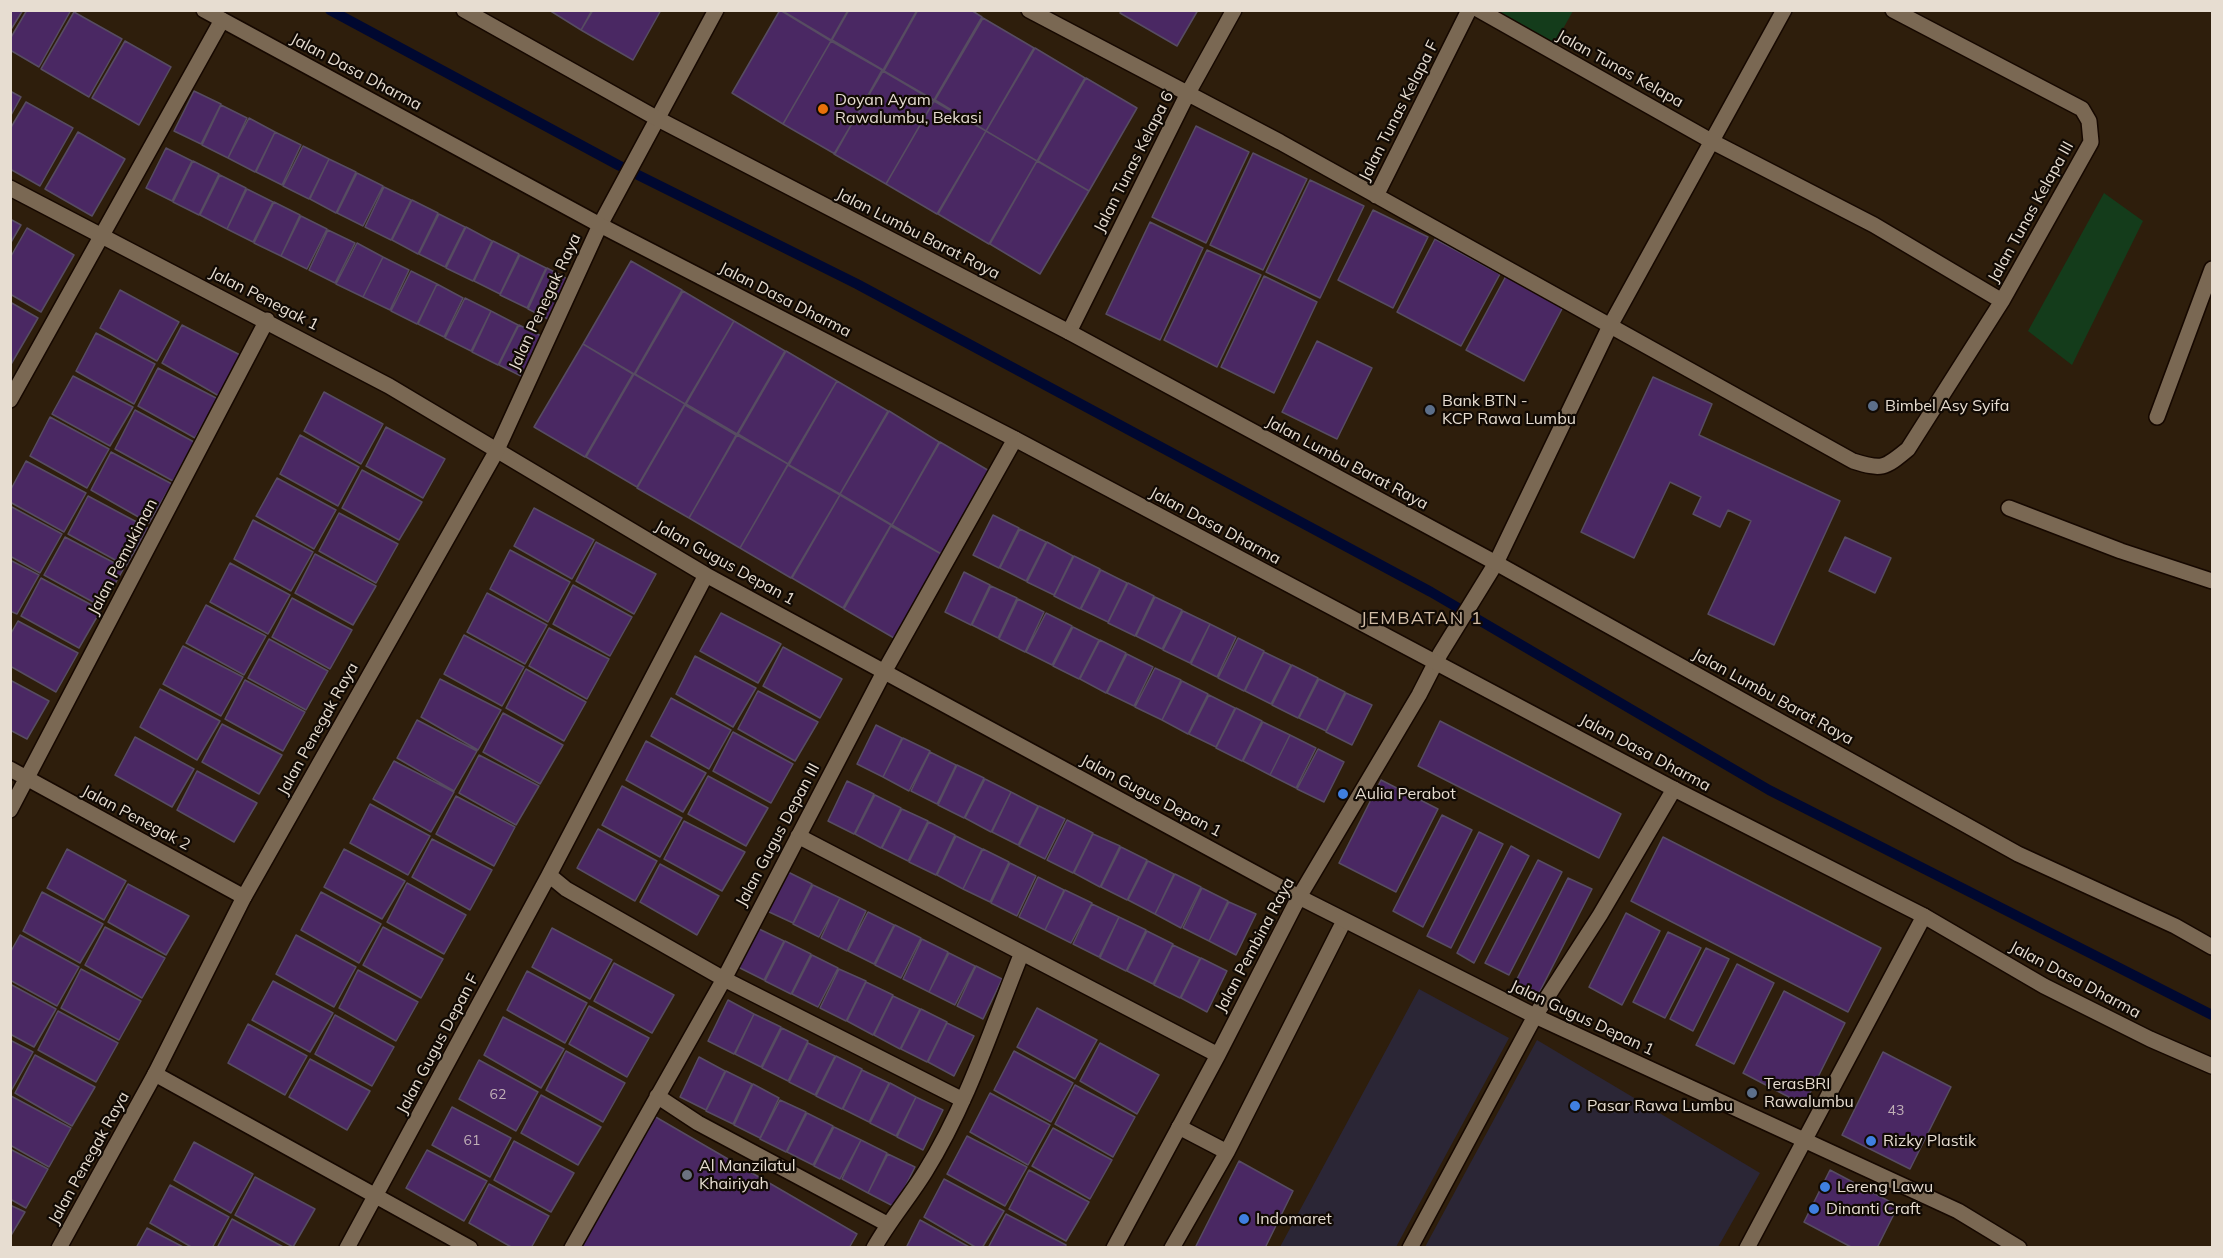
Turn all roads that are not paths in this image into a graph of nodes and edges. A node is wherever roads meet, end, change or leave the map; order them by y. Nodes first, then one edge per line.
1 (204, 10) edge
2 (464, 10) edge
3 (716, 10) edge
4 (1029, 10) edge
5 (1234, 10) edge
6 (1469, 10) edge
7 (1479, 10) edge
8 (1784, 10) edge
9 (1893, 10) edge
10 (222, 20) junction
11 (1188, 93) junction
12 (658, 119) junction
13 (1713, 142) junction
14 (10, 188) edge
15 (1376, 196) junction
16 (600, 225) junction
17 (102, 237) junction
18 (2212, 269) edge
19 (2002, 301) junction
20 (267, 320) junction
21 (1610, 326) junction
22 (1069, 332) junction
23 (11, 399) edge
24 (2157, 417) dead end
25 (1015, 439) junction
26 (496, 452) junction
27 (2009, 508) dead end
28 (1492, 569) junction
29 (706, 574) junction
30 (2212, 581) edge
31 (1438, 659) junction
32 (884, 672) junction
33 (10, 769) edge
34 (27, 780) junction
35 (1674, 789) junction
36 (10, 810) edge
37 (798, 836) junction
38 (549, 875) junction
39 (244, 897) junction
40 (1299, 897) junction
41 (1924, 916) junction
42 (1344, 921) junction
43 (2212, 947) edge
44 (1021, 955) junction
45 (724, 979) junction
46 (1535, 1016) junction
47 (1218, 1055) junction
48 (2212, 1066) edge
49 (155, 1074) junction
50 (657, 1096) junction
51 (963, 1100) junction
52 (1179, 1127) junction
53 (1804, 1142) junction
54 (1227, 1152) junction
55 (376, 1197) junction
56 (887, 1224) junction
57 (2017, 1247) edge
58 (59, 1248) edge
59 (347, 1248) edge
60 (470, 1248) edge
61 (572, 1248) edge
62 (874, 1248) edge
63 (1113, 1248) edge
64 (1172, 1248) edge
65 (1410, 1248) edge
66 (1748, 1248) edge

1 - 10 street, Jalan Dasa Dharma
2 - 12 street, Jalan Lumbu Barat Raya
3 - 12 street, Jalan Penegak Raya
4 - 11 street
5 - 11 street, Jalan Tunas Kelapa 6
6 - 15 street, Jalan Tunas Kelapa F
7 - 13 street, Jalan Tunas Kelapa
8 - 13 street, Jalan Pembina Raya
9 - 19 street, Jalan Tunas Kelapa III
10 - 16 street, Jalan Dasa Dharma
10 - 17 street
11 - 15 street
11 - 22 street, Jalan Tunas Kelapa 6
12 - 16 street, Jalan Penegak Raya
12 - 22 street, Jalan Lumbu Barat Raya
13 - 19 street, Jalan Tunas Kelapa
13 - 21 street, Jalan Pembina Raya
14 - 17 street, Jalan Penegak 1
15 - 21 street
16 - 25 street, Jalan Dasa Dharma
16 - 26 street, Jalan Penegak Raya
17 - 20 street, Jalan Penegak 1
17 - 23 street
18 - 24 street
19 - 21 street, Jalan Tunas Kelapa III
20 - 26 street, Jalan Penegak 1
20 - 34 street, Jalan Pemukiman
21 - 28 street, Jalan Pembina Raya
22 - 28 street, Jalan Lumbu Barat Raya
25 - 31 street, Jalan Dasa Dharma
25 - 32 street, Jalan Gugus Depan III
26 - 29 street, Jalan Gugus Depan 1
26 - 39 street, Jalan Penegak Raya
27 - 30 street
28 - 31 street, Jalan Pembina Raya
28 - 43 street, Jalan Lumbu Barat Raya
29 - 32 street, Jalan Gugus Depan 1
29 - 38 street, Jalan Gugus Depan F
31 - 35 street, Jalan Dasa Dharma
31 - 40 street, Jalan Pembina Raya
32 - 37 street, Jalan Gugus Depan III
32 - 40 street, Jalan Gugus Depan 1
33 - 34 street, Jalan Penegak 2
34 - 36 street, Jalan Pemukiman
34 - 39 street, Jalan Penegak 2
35 - 41 street, Jalan Dasa Dharma
35 - 46 street
37 - 44 street
37 - 45 street, Jalan Gugus Depan III
38 - 45 street
38 - 55 street, Jalan Gugus Depan F
39 - 49 street, Jalan Penegak Raya
40 - 42 street, Jalan Gugus Depan 1
40 - 47 street, Jalan Pembina Raya
41 - 48 street, Jalan Dasa Dharma
41 - 53 street
42 - 46 street, Jalan Gugus Depan 1
42 - 54 street
44 - 47 street
44 - 51 street
45 - 50 street, Jalan Gugus Depan III
45 - 51 street
46 - 53 street, Jalan Gugus Depan 1
46 - 65 street
47 - 52 street, Jalan Pembina Raya
49 - 55 street
49 - 58 street, Jalan Penegak Raya
50 - 56 street
50 - 61 street, Jalan Gugus Depan III
51 - 56 street
52 - 54 street
52 - 63 street, Jalan Pembina Raya
53 - 57 street, Jalan Gugus Depan 1
53 - 66 street
54 - 64 street
55 - 59 street, Jalan Gugus Depan F
55 - 60 street
56 - 62 street

